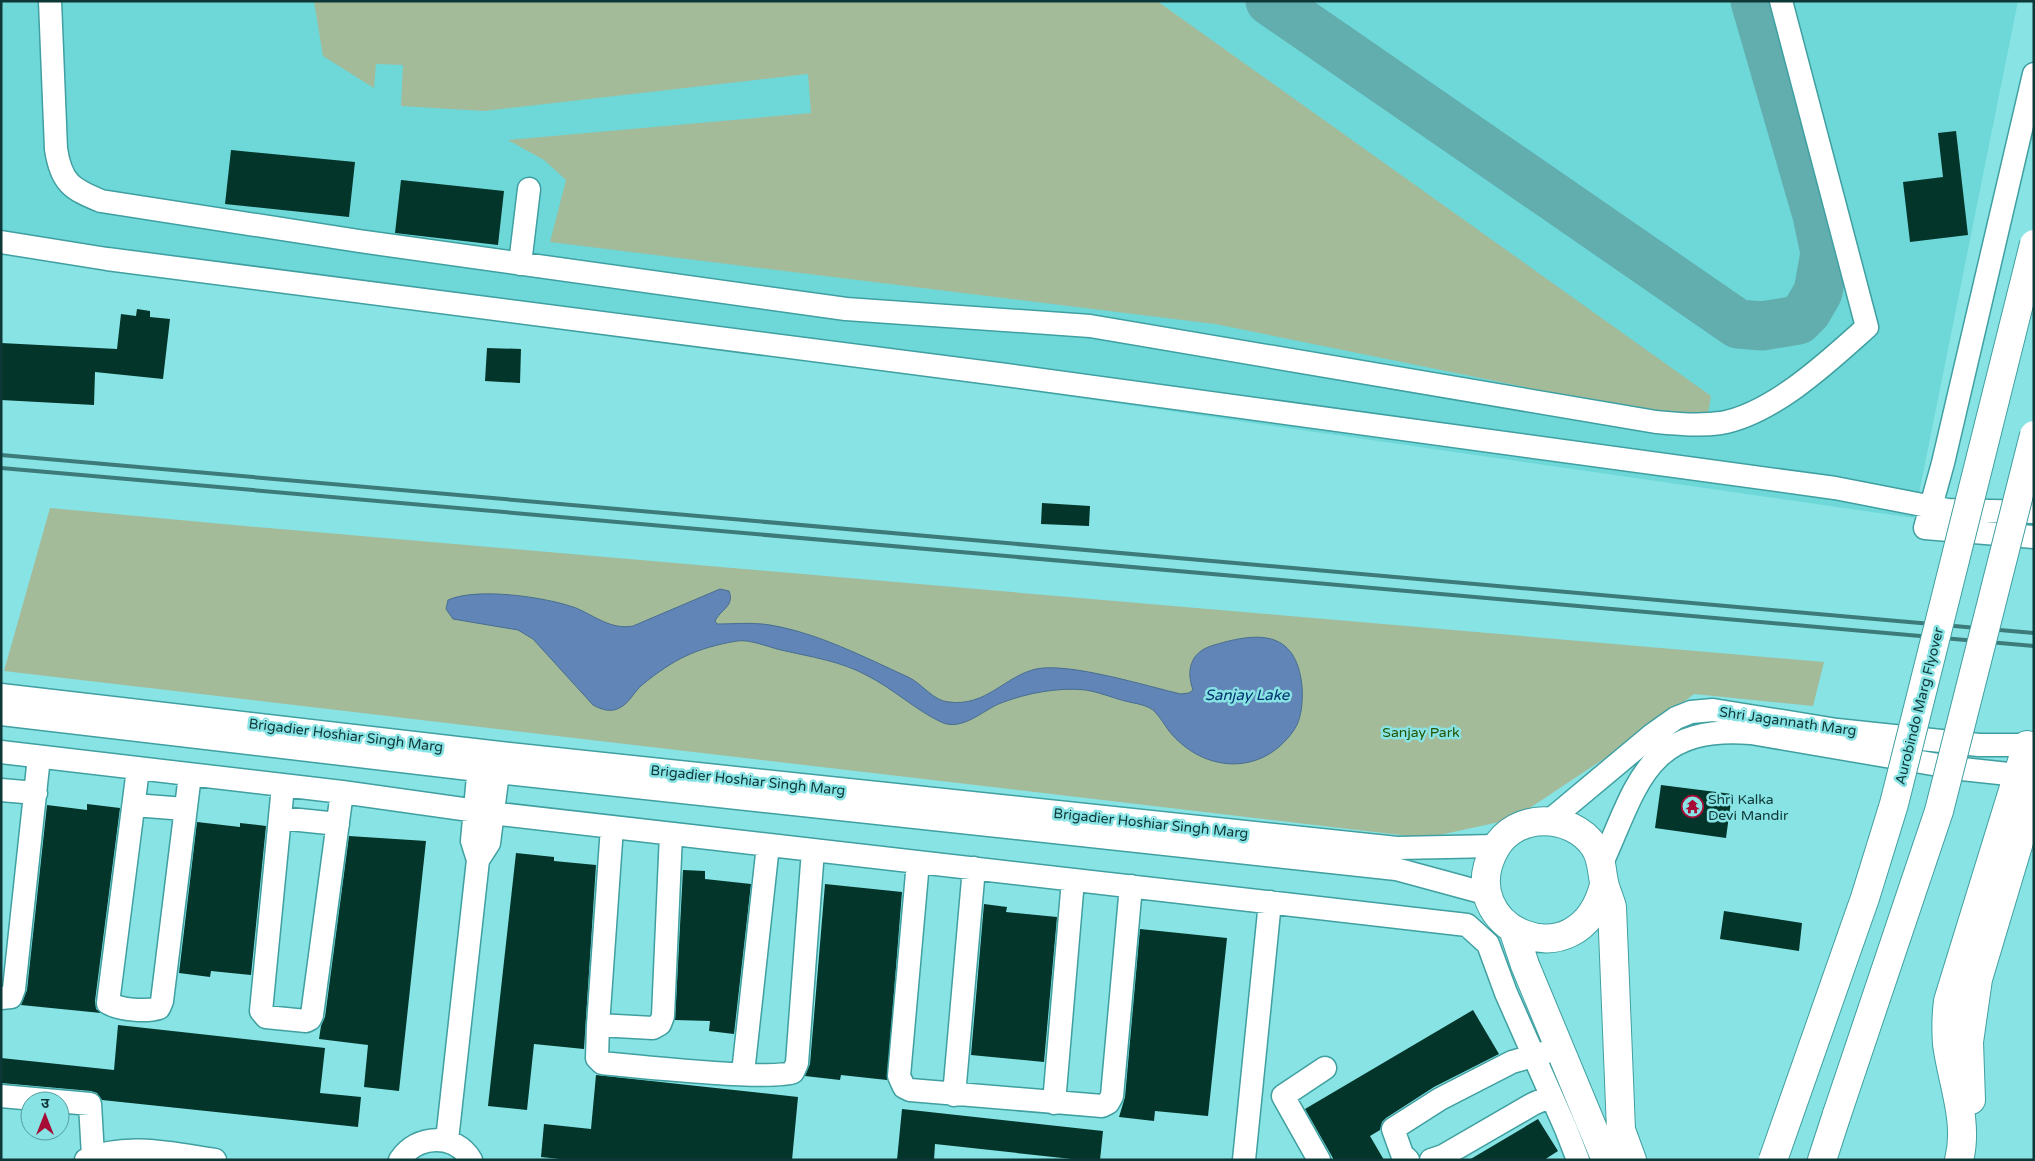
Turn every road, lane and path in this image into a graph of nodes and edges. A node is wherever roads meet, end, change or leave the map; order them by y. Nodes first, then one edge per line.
1 (50, 1) edge
2 (1781, 1) edge
3 (2034, 74) edge
4 (529, 189) dead end
5 (1, 242) edge
6 (2034, 244) edge
7 (520, 264) junction
8 (2034, 435) edge
9 (1932, 506) junction
10 (2034, 512) edge
11 (2034, 537) edge
12 (1, 695) edge
13 (1, 714) edge
14 (2028, 743) edge
15 (1, 752) edge
16 (39, 757) junction
17 (489, 762) junction
18 (138, 770) junction
19 (190, 775) junction
20 (2028, 780) edge
21 (283, 786) junction
22 (1, 790) edge
23 (342, 792) junction
24 (36, 793) junction
25 (134, 805) junction
26 (185, 809) junction
27 (482, 811) junction
28 (280, 818) junction
29 (1549, 821) junction
30 (338, 824) junction
31 (612, 827) junction
32 (2034, 831) edge
33 (671, 834) junction
34 (768, 845) junction
35 (1496, 846) junction
36 (813, 850) junction
37 (2015, 852) junction
38 (918, 862) junction
39 (974, 868) junction
40 (1603, 874) junction
41 (1073, 880) junction
42 (1131, 886) junction
43 (1488, 894) junction
44 (1270, 902) junction
45 (1513, 929) junction
46 (1, 998) edge
47 (598, 1025) junction
48 (1562, 1054) junction
49 (1534, 1056) junction
50 (1324, 1068) dead end
51 (743, 1074) junction
52 (1618, 1084) junction
53 (954, 1095) junction
54 (1, 1096) edge
55 (1551, 1096) junction
56 (1580, 1096) junction
57 (1054, 1103) junction
58 (447, 1140) junction
59 (1826, 1156) edge
60 (99, 1157) edge
61 (1574, 1158) edge
62 (215, 1160) edge
63 (400, 1160) edge
64 (471, 1160) edge
65 (1244, 1160) edge
66 (1319, 1160) edge
67 (1408, 1160) edge
68 (1431, 1160) edge
69 (1606, 1160) edge
70 (1632, 1160) edge
71 (1773, 1160) edge
72 (1959, 1160) edge
73 (1975, 1160) edge

1 - 7 street
2 - 7 street
3 - 9 street
4 - 7 street
5 - 9 street
6 - 71 main road, Aurobindo Marg Flyover, bridge
8 - 59 main road, bridge
9 - 10 street
9 - 11 street
12 - 17 street, Brigadier Hoshiar Singh Marg
13 - 17 street, Brigadier Hoshiar Singh Marg
14 - 20 main road
14 - 29 street, Shri Jagannath Marg
15 - 16 street
16 - 18 street
16 - 24 street
17 - 27 street
17 - 35 street, Brigadier Hoshiar Singh Marg
17 - 43 street, Brigadier Hoshiar Singh Marg
18 - 19 street
18 - 25 street
19 - 21 street
19 - 26 street
20 - 37 main road
20 - 40 street, Shri Jagannath Marg
20 - 72 main road
21 - 23 street
21 - 28 street
22 - 24 street
23 - 27 street
23 - 30 street
24 - 46 street
25 - 26 street
25 - 26 street
27 - 31 street
27 - 58 street
28 - 30 street
28 - 30 street
29 - 35 main road
29 - 40 main road
31 - 33 street
31 - 47 street
32 - 37 main road
33 - 34 street
33 - 47 street
34 - 36 street
34 - 51 street
35 - 43 main road
36 - 38 street
36 - 51 street
37 - 73 main road
38 - 39 street
38 - 53 street
39 - 41 street
39 - 53 street
40 - 45 main road
40 - 52 main road
41 - 42 street
41 - 57 street
42 - 44 street
42 - 57 street
43 - 45 main road
44 - 49 street
44 - 65 street
45 - 48 main road
47 - 51 street
48 - 49 street
48 - 56 main road
49 - 55 street
49 - 67 street
50 - 66 street
52 - 56 main road
52 - 70 main road
53 - 57 street
54 - 60 street
55 - 61 street
55 - 68 street
56 - 69 main road
58 - 63 street
58 - 64 street
60 - 62 street

